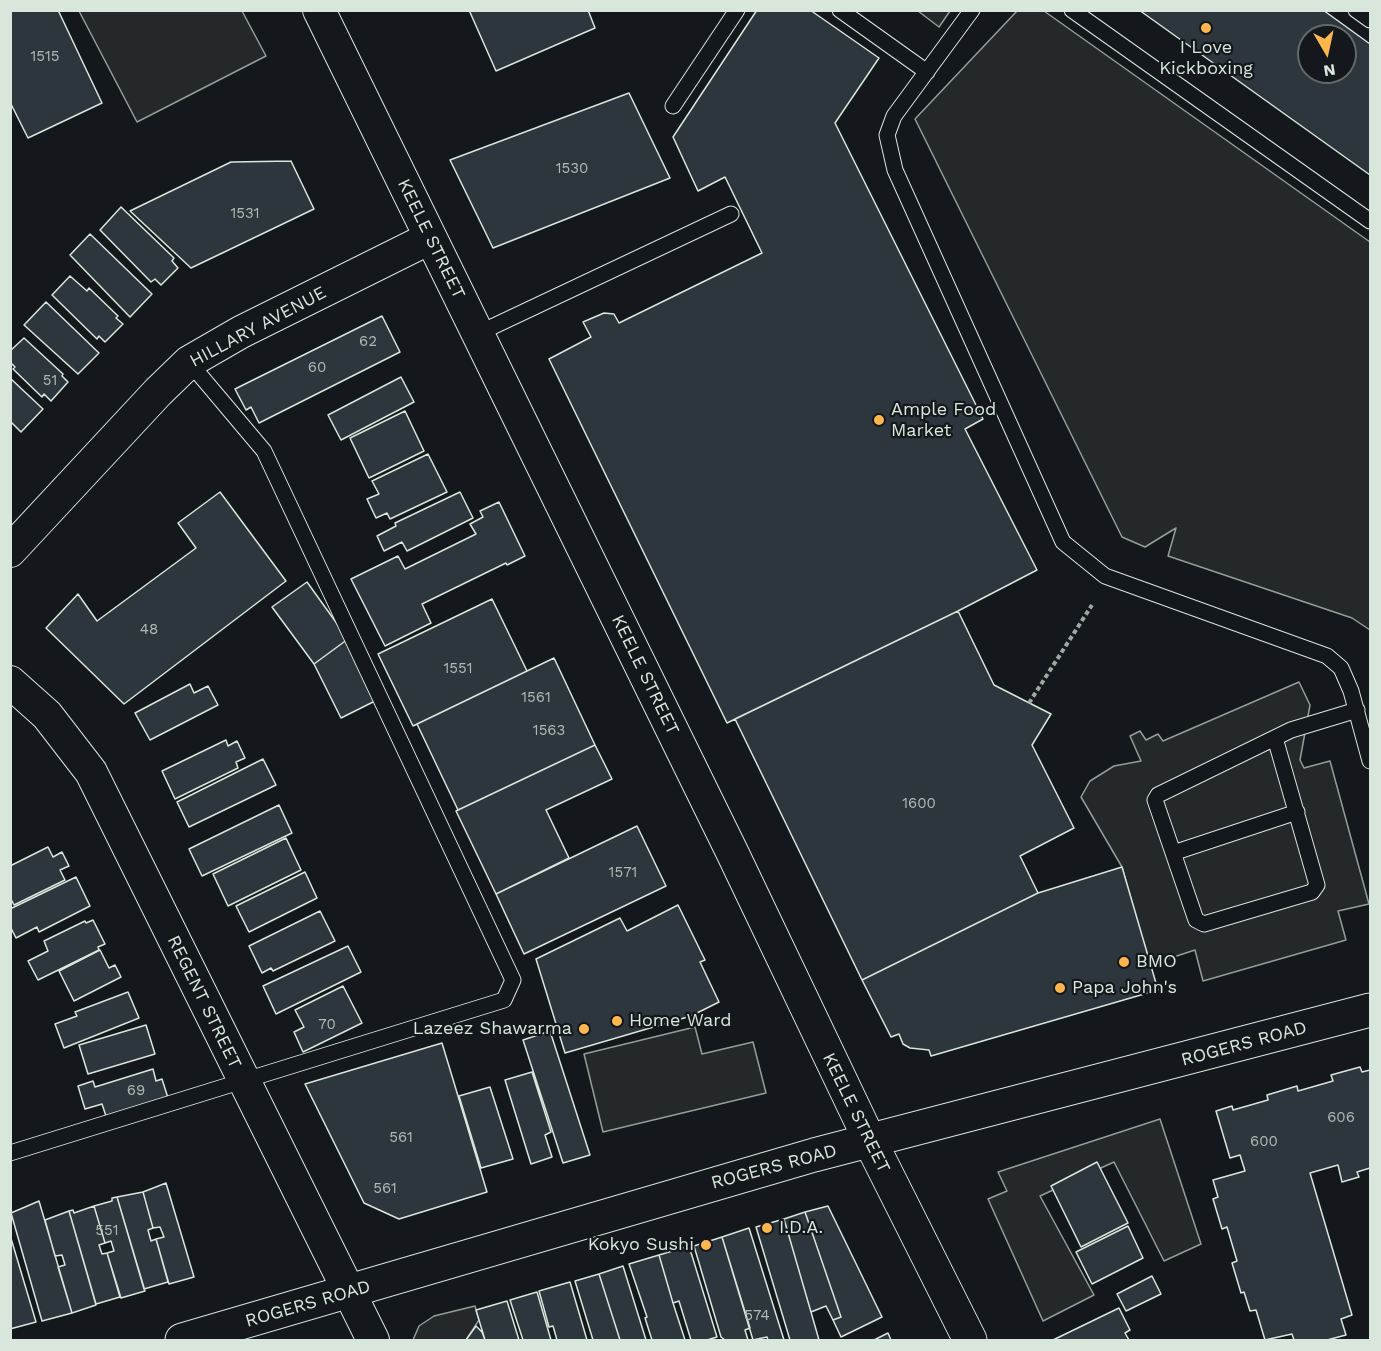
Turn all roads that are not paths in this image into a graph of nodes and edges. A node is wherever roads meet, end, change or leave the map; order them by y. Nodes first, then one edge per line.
1 (319, 10) edge
2 (737, 10) edge
3 (840, 10) edge
4 (972, 10) edge
5 (1072, 10) edge
6 (1356, 10) edge
7 (1371, 21) edge
8 (927, 72) junction
9 (673, 106) dead end
10 (731, 214) dead end
11 (1371, 221) edge
12 (430, 238) junction
13 (477, 333) junction
14 (189, 362) junction
15 (10, 551) edge
16 (10, 682) edge
17 (1357, 710) junction
18 (1275, 738) junction
19 (1371, 761) edge
20 (1297, 812) junction
21 (1173, 853) junction
22 (1371, 1010) edge
23 (244, 1083) junction
24 (870, 1141) junction
25 (10, 1153) edge
26 (348, 1292) junction
27 (182, 1341) edge
28 (373, 1341) edge
29 (970, 1341) edge

1 - 12 street, KEELE STREET
2 - 9 lane
3 - 8 lane
4 - 8 lane
5 - 11 lane
6 - 7 lane
8 - 17 lane
10 - 13 lane
12 - 13 street, KEELE STREET
12 - 14 street, HILLARY AVENUE
13 - 24 street, KEELE STREET
14 - 15 street, HILLARY AVENUE
14 - 23 lane
16 - 23 street, REGENT STREET
17 - 18 lane
17 - 19 lane
18 - 20 lane
18 - 21 lane
20 - 21 lane
20 - 21 lane
22 - 24 main road, ROGERS ROAD
23 - 25 lane
23 - 26 street, REGENT STREET
24 - 26 main road, ROGERS ROAD
24 - 29 main road, KEELE STREET
26 - 27 main road, ROGERS ROAD
26 - 28 street, REGENT STREET

